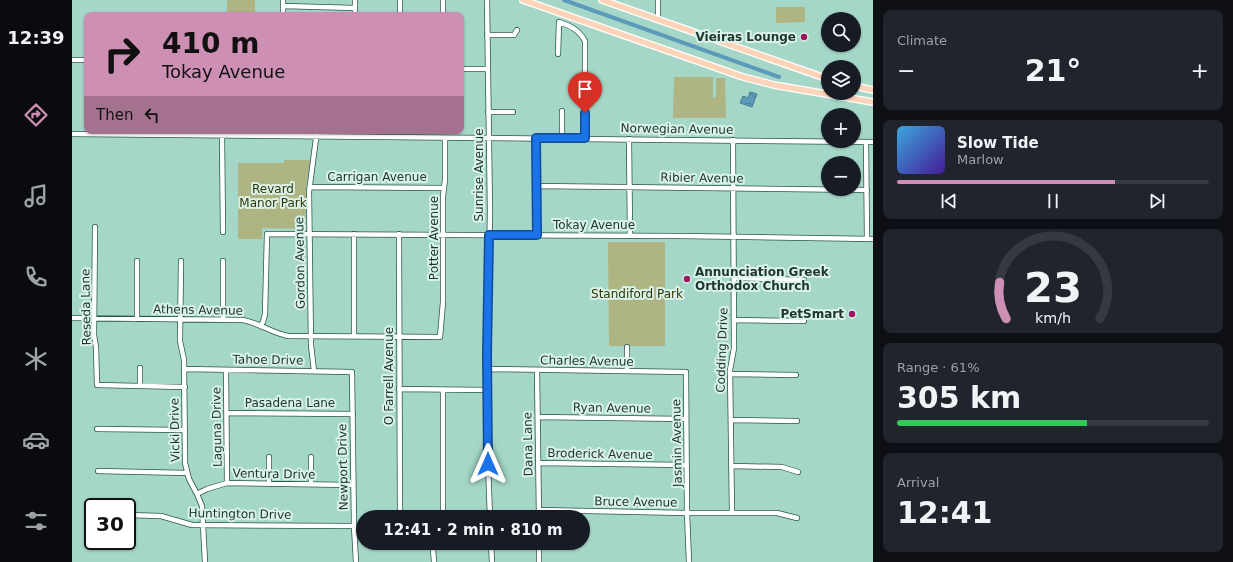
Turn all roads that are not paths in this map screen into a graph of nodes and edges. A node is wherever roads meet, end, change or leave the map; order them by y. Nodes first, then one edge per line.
1 (283, 0) edge
2 (355, 0) edge
3 (400, 0) edge
4 (443, 0) edge
5 (487, 0) edge
6 (523, 0) edge
7 (602, 0) edge
8 (658, 0) edge
9 (616, 2) edge
10 (283, 6) junction
11 (355, 8) junction
12 (283, 12) edge
13 (355, 12) edge
14 (400, 12) edge
15 (443, 12) edge
16 (658, 20) junction
17 (517, 30) dead end
18 (487, 35) junction
19 (558, 54) dead end
20 (72, 60) edge
21 (84, 60) edge
22 (464, 69) edge
23 (488, 69) junction
24 (821, 77) edge
25 (861, 87) edge
26 (873, 90) edge
27 (873, 102) edge
28 (562, 111) dead end
29 (488, 112) junction
30 (513, 112) dead end
31 (72, 134) edge
32 (222, 136) junction
33 (317, 137) junction
34 (445, 138) junction
35 (489, 138) junction
36 (536, 138) junction
37 (562, 138) junction
38 (585, 138) junction
39 (629, 139) junction
40 (733, 140) junction
41 (866, 142) junction
42 (873, 142) edge
43 (536, 186) junction
44 (310, 187) junction
45 (630, 187) junction
46 (444, 188) junction
47 (733, 189) junction
48 (867, 190) junction
49 (96, 227) dead end
50 (223, 232) dead end
51 (309, 234) junction
52 (354, 234) junction
53 (399, 234) junction
54 (444, 234) junction
55 (489, 235) junction
56 (537, 235) junction
57 (630, 235) junction
58 (734, 237) junction
59 (867, 239) junction
60 (873, 239) edge
61 (137, 261) dead end
62 (180, 261) dead end
63 (223, 261) dead end
64 (734, 278) junction
65 (804, 280) dead end
66 (72, 318) edge
67 (94, 318) junction
68 (137, 319) junction
69 (180, 319) junction
70 (223, 320) junction
71 (734, 320) junction
72 (804, 321) dead end
73 (260, 326) junction
74 (311, 336) junction
75 (354, 336) junction
76 (399, 337) junction
77 (440, 337) joint
78 (627, 347) dead end
79 (140, 368) dead end
80 (184, 369) junction
81 (226, 370) junction
82 (487, 370) junction
83 (537, 370) junction
84 (314, 371) junction
85 (627, 371) junction
86 (352, 372) joint
87 (686, 372) joint
88 (730, 374) junction
89 (796, 375) dead end
90 (140, 386) junction
91 (184, 387) junction
92 (399, 389) junction
93 (443, 390) junction
94 (488, 390) junction
95 (227, 413) junction
96 (353, 414) junction
97 (538, 417) junction
98 (686, 419) junction
99 (731, 420) junction
100 (797, 421) dead end
101 (97, 429) dead end
102 (185, 430) junction
103 (269, 457) dead end
104 (311, 457) dead end
105 (538, 463) junction
106 (687, 465) junction
107 (732, 466) junction
108 (98, 471) dead end
109 (798, 472) dead end
110 (187, 473) junction
111 (227, 483) junction
112 (269, 484) junction
113 (311, 484) junction
114 (354, 485) junction
115 (197, 494) junction
116 (400, 510) edge
117 (443, 510) edge
118 (490, 510) edge
119 (539, 510) edge
120 (590, 511) edge
121 (687, 513) junction
122 (732, 513) junction
123 (136, 515) edge
124 (797, 518) dead end
125 (203, 524) junction
126 (354, 526) junction
127 (432, 550) edge
128 (491, 550) edge
129 (539, 550) edge
130 (205, 562) edge
131 (356, 562) edge
132 (434, 562) edge
133 (492, 562) edge
134 (539, 562) edge
135 (689, 562) edge

1 - 10 street
2 - 11 street
3 - 14 street
4 - 15 street
5 - 18 street, Sunrise Avenue
6 - 27 main road
7 - 9 main road
8 - 16 street
9 - 16 main road
10 - 11 street
10 - 12 street
11 - 13 street
16 - 24 main road
17 - 18 street
18 - 23 street, Sunrise Avenue
19 - 38 street
20 - 21 street
22 - 23 street
23 - 29 street, Sunrise Avenue
25 - 26 main road
28 - 37 street
29 - 30 street
29 - 35 street, Sunrise Avenue
31 - 32 street, Norwegian Avenue
32 - 33 street, Norwegian Avenue
32 - 50 street
33 - 34 street, Norwegian Avenue
33 - 44 street, Gordon Avenue
34 - 35 street, Norwegian Avenue
34 - 46 street, Potter Avenue
35 - 36 street, Norwegian Avenue
35 - 55 street, Sunrise Avenue
36 - 37 street, Norwegian Avenue
36 - 43 street
37 - 38 street, Norwegian Avenue
38 - 39 street, Norwegian Avenue
39 - 40 street, Norwegian Avenue
39 - 45 street
40 - 41 street, Norwegian Avenue
40 - 47 street, Codding Drive
41 - 42 street, Norwegian Avenue
41 - 48 street
43 - 45 street, Ribier Avenue
43 - 56 street
44 - 46 street, Carrigan Avenue
44 - 51 street, Gordon Avenue
45 - 47 street, Ribier Avenue
45 - 57 street
46 - 54 street, Potter Avenue
47 - 48 street, Ribier Avenue
47 - 58 street, Codding Drive
48 - 59 street
49 - 67 street, Reseda Lane
51 - 52 street, Tokay Avenue
51 - 73 street, Tokay Avenue
51 - 74 street, Gordon Avenue
52 - 53 street, Tokay Avenue
52 - 75 street
53 - 54 street, Tokay Avenue
53 - 76 street, O Farrell Avenue
54 - 55 street, Tokay Avenue
54 - 77 street, Potter Avenue
55 - 56 street, Tokay Avenue
55 - 82 street, Sunrise Avenue
56 - 57 street, Tokay Avenue
57 - 58 street, Tokay Avenue
58 - 59 street, Tokay Avenue
58 - 64 street, Codding Drive
59 - 60 street, Tokay Avenue
61 - 68 street
62 - 69 street, Vicki Drive
63 - 70 street
64 - 65 street
64 - 71 street, Codding Drive
66 - 67 street, Athens Avenue
67 - 68 street, Athens Avenue
67 - 90 street, Reseda Lane
68 - 69 street, Athens Avenue
69 - 70 street, Athens Avenue
69 - 80 street, Vicki Drive
70 - 73 street, Athens Avenue
71 - 72 street
71 - 88 street, Codding Drive
73 - 74 street, Athens Avenue
74 - 75 street, Athens Avenue
74 - 84 street, Gordon Avenue
75 - 76 street, Athens Avenue
76 - 77 street, Athens Avenue
76 - 92 street, O Farrell Avenue
78 - 85 street
79 - 90 street
80 - 81 street, Tahoe Drive
80 - 91 street, Vicki Drive
81 - 84 street, Tahoe Drive
81 - 95 street, Laguna Drive
82 - 83 street, Charles Avenue
82 - 94 street, Sunrise Avenue
83 - 85 street, Charles Avenue
83 - 97 street, Dana Lane
84 - 86 street, Tahoe Drive
85 - 87 street, Charles Avenue
86 - 96 street, Newport Drive
87 - 98 street, Jasmin Avenue
88 - 89 street
88 - 99 street, Codding Drive
90 - 91 street
91 - 102 street, Vicki Drive
92 - 93 street
92 - 116 street, O Farrell Avenue
93 - 94 street
93 - 117 street
94 - 118 street, Sunrise Avenue
95 - 96 street, Pasadena Lane
95 - 111 street, Laguna Drive
96 - 114 street, Newport Drive
97 - 98 street, Ryan Avenue
97 - 105 street, Dana Lane
98 - 106 street, Jasmin Avenue
99 - 100 street
99 - 107 street, Codding Drive
101 - 102 street
102 - 110 street, Vicki Drive
103 - 112 street
104 - 113 street
105 - 106 street, Broderick Avenue
105 - 119 street, Dana Lane
106 - 121 street, Jasmin Avenue
107 - 109 street
107 - 122 street, Codding Drive
108 - 110 street
110 - 115 street, Vicki Drive
111 - 112 street, Ventura Drive
111 - 115 street, Ventura Drive
112 - 113 street, Ventura Drive
113 - 114 street, Ventura Drive
114 - 126 street, Newport Drive
115 - 125 street, Vicki Drive
120 - 121 street, Bruce Avenue
121 - 122 street, Bruce Avenue
121 - 135 street, Jasmin Avenue
122 - 124 street, Bruce Avenue
123 - 125 street, Huntington Drive
125 - 126 street, Huntington Drive
125 - 130 street, Vicki Drive
126 - 131 street, Newport Drive
127 - 132 street
128 - 133 street
129 - 134 street

